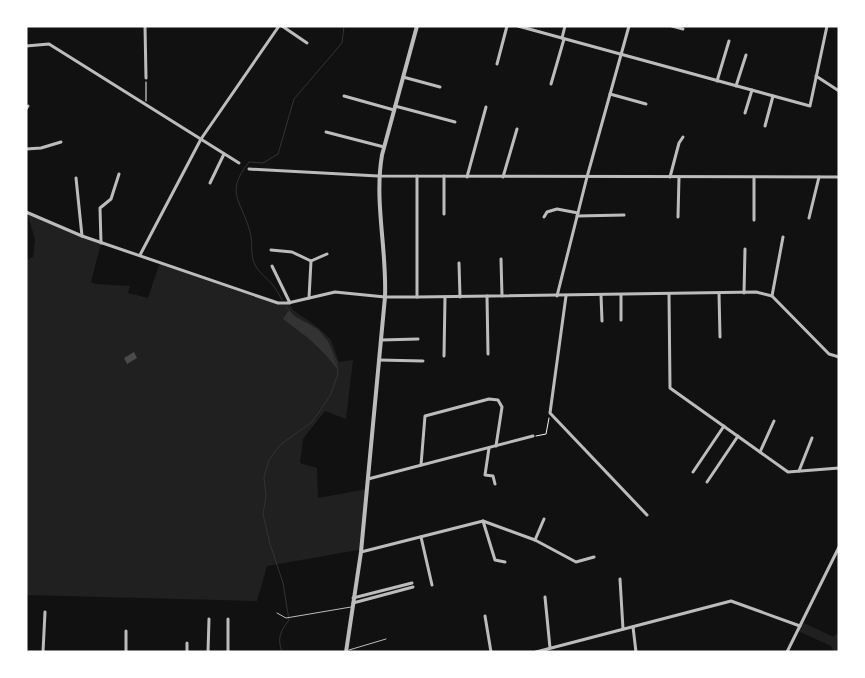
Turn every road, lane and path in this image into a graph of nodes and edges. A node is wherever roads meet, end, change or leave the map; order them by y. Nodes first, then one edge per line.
1 (145, 26) edge
2 (280, 26) edge
3 (417, 26) edge
4 (508, 26) edge
5 (518, 26) edge
6 (565, 26) edge
7 (629, 26) edge
8 (672, 26) edge
9 (828, 26) edge
10 (683, 29) dead end
11 (563, 39) junction
12 (729, 41) dead end
13 (307, 43) dead end
14 (26, 46) edge
15 (621, 55) junction
16 (746, 55) dead end
17 (497, 64) dead end
18 (816, 76) junction
19 (403, 77) junction
20 (146, 78) joint
21 (718, 81) junction
22 (551, 84) dead end
23 (736, 86) junction
24 (440, 87) dead end
25 (752, 90) junction
26 (839, 91) edge
27 (610, 94) junction
28 (344, 96) dead end
29 (773, 96) junction
30 (646, 104) dead end
31 (146, 106) junction
32 (486, 107) dead end
33 (395, 108) junction
34 (745, 114) dead end
35 (455, 122) dead end
36 (765, 126) dead end
37 (516, 129) dead end
38 (326, 132) dead end
39 (683, 137) dead end
40 (201, 139) junction
41 (61, 142) dead end
42 (384, 147) junction
43 (26, 149) edge
44 (224, 154) junction
45 (239, 163) dead end
46 (249, 169) dead end
47 (119, 174) dead end
48 (378, 176) junction
49 (417, 176) junction
50 (444, 176) junction
51 (467, 176) junction
52 (503, 177) junction
53 (587, 177) junction
54 (670, 177) junction
55 (678, 177) junction
56 (754, 177) junction
57 (819, 177) junction
58 (839, 177) edge
59 (76, 178) dead end
60 (210, 183) dead end
61 (26, 212) edge
62 (444, 214) dead end
63 (578, 214) junction
64 (624, 216) dead end
65 (544, 217) dead end
66 (678, 217) dead end
67 (809, 218) dead end
68 (754, 220) dead end
69 (82, 236) junction
70 (784, 237) dead end
71 (101, 242) junction
72 (745, 249) dead end
73 (271, 250) dead end
74 (328, 254) dead end
75 (140, 255) junction
76 (501, 259) dead end
77 (311, 261) junction
78 (459, 263) dead end
79 (272, 266) dead end
80 (719, 293) junction
81 (744, 293) junction
82 (669, 294) junction
83 (621, 295) junction
84 (487, 296) junction
85 (502, 296) junction
86 (557, 296) junction
87 (566, 296) junction
88 (601, 296) junction
89 (772, 296) junction
90 (385, 297) junction
91 (417, 297) junction
92 (444, 297) junction
93 (460, 297) junction
94 (308, 298) junction
95 (290, 303) junction
96 (621, 320) dead end
97 (602, 321) dead end
98 (720, 337) dead end
99 (418, 339) dead end
100 (381, 340) junction
101 (488, 354) dead end
102 (444, 356) dead end
103 (839, 357) edge
104 (379, 360) junction
105 (423, 361) dead end
106 (550, 413) junction
107 (774, 421) dead end
108 (724, 426) junction
109 (533, 436) joint
110 (738, 436) junction
111 (812, 438) dead end
112 (496, 446) junction
113 (489, 448) junction
114 (760, 452) junction
115 (421, 465) junction
116 (839, 468) edge
117 (799, 471) junction
118 (693, 472) dead end
119 (368, 479) junction
120 (707, 482) dead end
121 (495, 484) dead end
122 (647, 515) dead end
123 (544, 519) dead end
124 (482, 521) junction
125 (421, 537) junction
126 (535, 540) junction
127 (839, 547) edge
128 (361, 552) junction
129 (594, 558) dead end
130 (505, 562) dead end
131 (620, 579) dead end
132 (412, 585) dead end
133 (432, 585) dead end
134 (545, 597) dead end
135 (353, 602) junction
136 (45, 612) dead end
137 (277, 613) dead end
138 (485, 616) dead end
139 (209, 619) dead end
140 (228, 619) dead end
141 (800, 626) junction
142 (633, 627) junction
143 (623, 629) junction
144 (126, 631) dead end
145 (386, 640) dead end
146 (187, 643) dead end
147 (550, 648) junction
148 (43, 652) edge
149 (126, 652) edge
150 (186, 652) edge
151 (208, 652) edge
152 (228, 652) edge
153 (346, 652) edge
154 (491, 652) edge
155 (536, 652) edge
156 (636, 652) edge
157 (787, 652) edge

1 - 20 street
2 - 13 street
2 - 40 street
3 - 19 street
4 - 17 street
5 - 11 street
6 - 11 street
7 - 15 street
8 - 10 street
9 - 18 street
11 - 15 street
11 - 22 street
12 - 21 street
14 - 31 street
15 - 21 street
15 - 27 street
16 - 23 street
18 - 26 street
18 - 29 street
19 - 24 street
19 - 33 street
20 - 31 path
21 - 23 street
23 - 25 street
25 - 29 street
25 - 34 street
27 - 30 street
27 - 53 street
28 - 33 street
29 - 36 street
31 - 40 street
32 - 51 street
33 - 35 street
33 - 42 street
37 - 52 street
38 - 42 street
39 - 54 street
40 - 44 street
40 - 75 street
41 - 43 street
42 - 48 street
44 - 45 street
44 - 60 street
46 - 48 street
47 - 71 street
48 - 49 street
48 - 90 street
49 - 50 street
49 - 91 street
50 - 51 street
50 - 62 street
51 - 52 street
52 - 53 street
53 - 54 street
53 - 63 street
54 - 55 street
55 - 56 street
55 - 66 street
56 - 57 street
56 - 68 street
57 - 58 street
57 - 67 street
59 - 69 street
61 - 69 street
63 - 64 street
63 - 65 street
63 - 86 street
69 - 71 street
70 - 89 street
71 - 75 street
72 - 81 street
73 - 77 street
74 - 77 street
75 - 95 street
76 - 85 street
77 - 94 street
78 - 93 street
79 - 95 street
80 - 81 street
80 - 82 street
80 - 98 street
81 - 89 street
82 - 83 street
82 - 108 street
83 - 88 street
83 - 96 street
84 - 85 street
84 - 93 street
84 - 101 street
85 - 86 street
86 - 87 street
87 - 88 street
87 - 106 street
88 - 97 street
89 - 103 street
90 - 91 street
90 - 94 street
90 - 100 street
91 - 92 street
92 - 93 street
92 - 102 street
94 - 95 street
99 - 100 street
100 - 104 street
104 - 105 street
104 - 119 street
106 - 109 path
106 - 122 street
107 - 114 street
108 - 110 street
108 - 118 street
109 - 112 street
110 - 114 street
110 - 120 street
111 - 117 street
112 - 113 street
112 - 115 street
113 - 115 street
113 - 121 street
114 - 117 street
115 - 119 street
116 - 117 street
119 - 128 street
123 - 126 street
124 - 125 street
124 - 126 street
124 - 130 street
125 - 128 street
125 - 133 street
126 - 129 street
127 - 141 street
128 - 135 street
131 - 143 street
132 - 135 street
134 - 147 street
135 - 137 lane
135 - 153 street
136 - 148 street
138 - 154 street
139 - 151 street
140 - 152 street
141 - 142 street
141 - 157 street
142 - 143 street
142 - 156 street
143 - 147 street
144 - 149 street
145 - 153 lane
146 - 150 street
147 - 155 street

